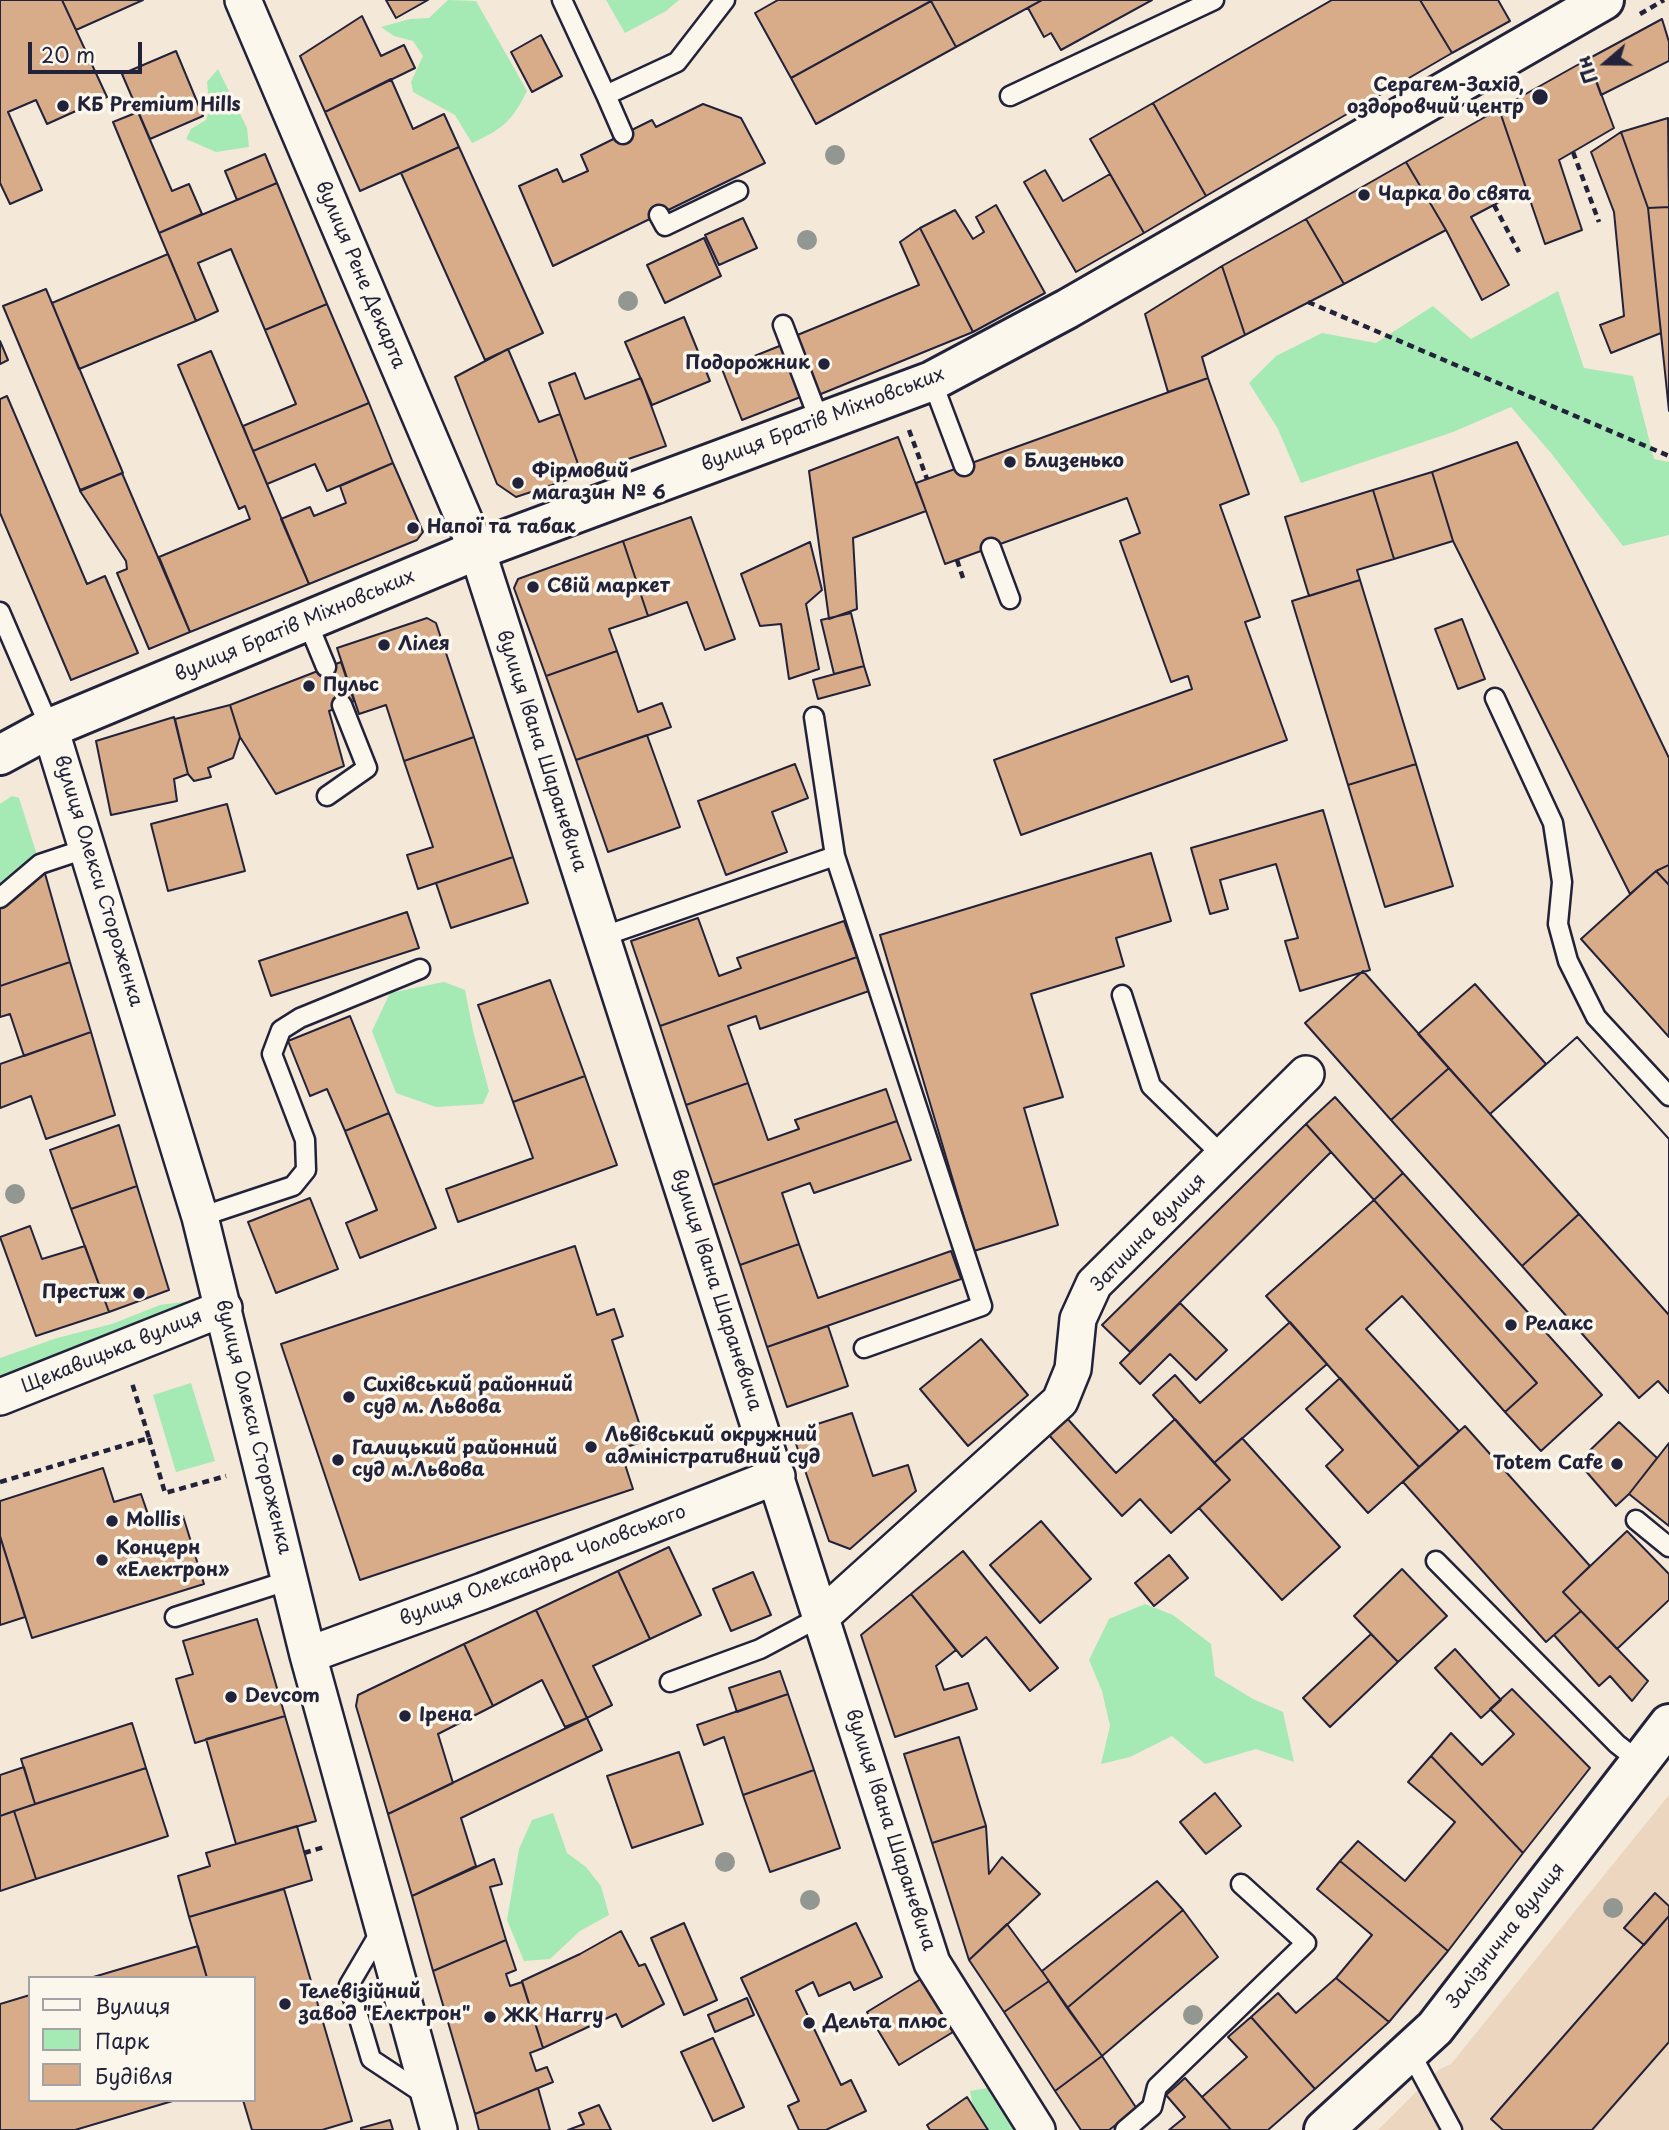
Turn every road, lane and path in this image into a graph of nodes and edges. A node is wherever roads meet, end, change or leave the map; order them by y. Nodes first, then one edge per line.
1 (243, 0) edge
2 (562, 0) edge
3 (725, 0) edge
4 (1214, 0) edge
5 (1604, 0) edge
6 (1562, 10) edge
7 (606, 95) junction
8 (1010, 96) dead end
9 (623, 134) dead end
10 (1573, 152) dead end
11 (738, 191) dead end
12 (1494, 205) dead end
13 (659, 215) dead end
14 (1599, 222) dead end
15 (1518, 252) dead end
16 (1308, 303) dead end
17 (783, 326) dead end
18 (932, 381) junction
19 (906, 419) dead end
20 (820, 422) junction
21 (1669, 456) edge
22 (964, 466) dead end
23 (927, 479) dead end
24 (991, 548) dead end
25 (477, 550) junction
26 (957, 560) dead end
27 (963, 578) dead end
28 (1010, 600) dead end
29 (0, 612) edge
30 (307, 621) junction
31 (326, 667) dead end
32 (1495, 698) dead end
33 (342, 705) dead end
34 (814, 717) dead end
35 (50, 728) junction
36 (0, 755) edge
37 (327, 796) dead end
38 (88, 848) junction
39 (835, 856) junction
40 (0, 898) edge
41 (601, 937) junction
42 (420, 969) dead end
43 (1122, 995) dead end
44 (1306, 1074) dead end
45 (1669, 1096) edge
46 (1223, 1156) junction
47 (200, 1217) junction
48 (224, 1308) junction
49 (863, 1348) dead end
50 (130, 1377) dead end
51 (0, 1397) edge
52 (149, 1438) junction
53 (777, 1476) junction
54 (0, 1482) edge
55 (202, 1483) dead end
56 (1636, 1520) dead end
57 (1669, 1547) edge
58 (1436, 1561) dead end
59 (290, 1580) junction
60 (175, 1616) dead end
61 (822, 1616) junction
62 (308, 1655) junction
63 (670, 1682) dead end
64 (1669, 1724) edge
65 (1640, 1762) junction
66 (1241, 1884) dead end
67 (383, 1926) junction
68 (1410, 2052) junction
69 (435, 2114) edge
70 (1037, 2130) edge
71 (1125, 2130) edge
72 (1324, 2130) edge
73 (1452, 2130) edge

1 - 25 street, вулиця Рене Декарта
2 - 7 lane
3 - 7 lane
4 - 8 lane
5 - 6 street, вулиця Братів Міхновських
6 - 18 street, вулиця Братів Міхновських
7 - 9 lane
10 - 14 path
11 - 13 lane
12 - 15 path
16 - 21 path
17 - 20 lane
18 - 20 street, вулиця Братів Міхновських
18 - 22 lane
19 - 23 path
20 - 25 street, вулиця Братів Міхновських
24 - 28 lane
25 - 30 street, вулиця Братів Міхновських
25 - 41 street, вулиця Івана Шараневича
26 - 27 path
29 - 35 lane
30 - 31 lane
30 - 35 street, вулиця Братів Міхновських
32 - 45 lane
33 - 37 lane
34 - 39 lane
35 - 36 street, вулиця Братів Міхновських
35 - 38 street, вулиця Олекси Стороженка
38 - 40 lane
38 - 47 street, вулиця Олекси Стороженка
39 - 41 lane
39 - 49 lane
41 - 53 street, вулиця Івана Шараневича
42 - 47 lane
43 - 46 lane
44 - 46 street, Затишна вулиця
46 - 61 street, Затишна вулиця
47 - 48 street, вулиця Олекси Стороженка
48 - 51 street, Щекавицька вулиця
48 - 59 street, вулиця Олекси Стороженка
50 - 52 path
52 - 54 path
52 - 55 path
53 - 61 street, вулиця Івана Шараневича
53 - 62 street, вулиця Олександра Чоловського
56 - 57 lane
58 - 65 lane
59 - 60 lane
59 - 62 street, вулиця Олекси Стороженка
61 - 63 lane
61 - 70 street, вулиця Івана Шараневича
62 - 67 street, вулиця Олекси Стороженка
64 - 65 street, Залізнична вулиця
65 - 68 street, Залізнична вулиця
66 - 71 lane
67 - 69 street, вулиця Олекси Стороженка
67 - 69 lane
68 - 72 street, Залізнична вулиця
68 - 73 lane

